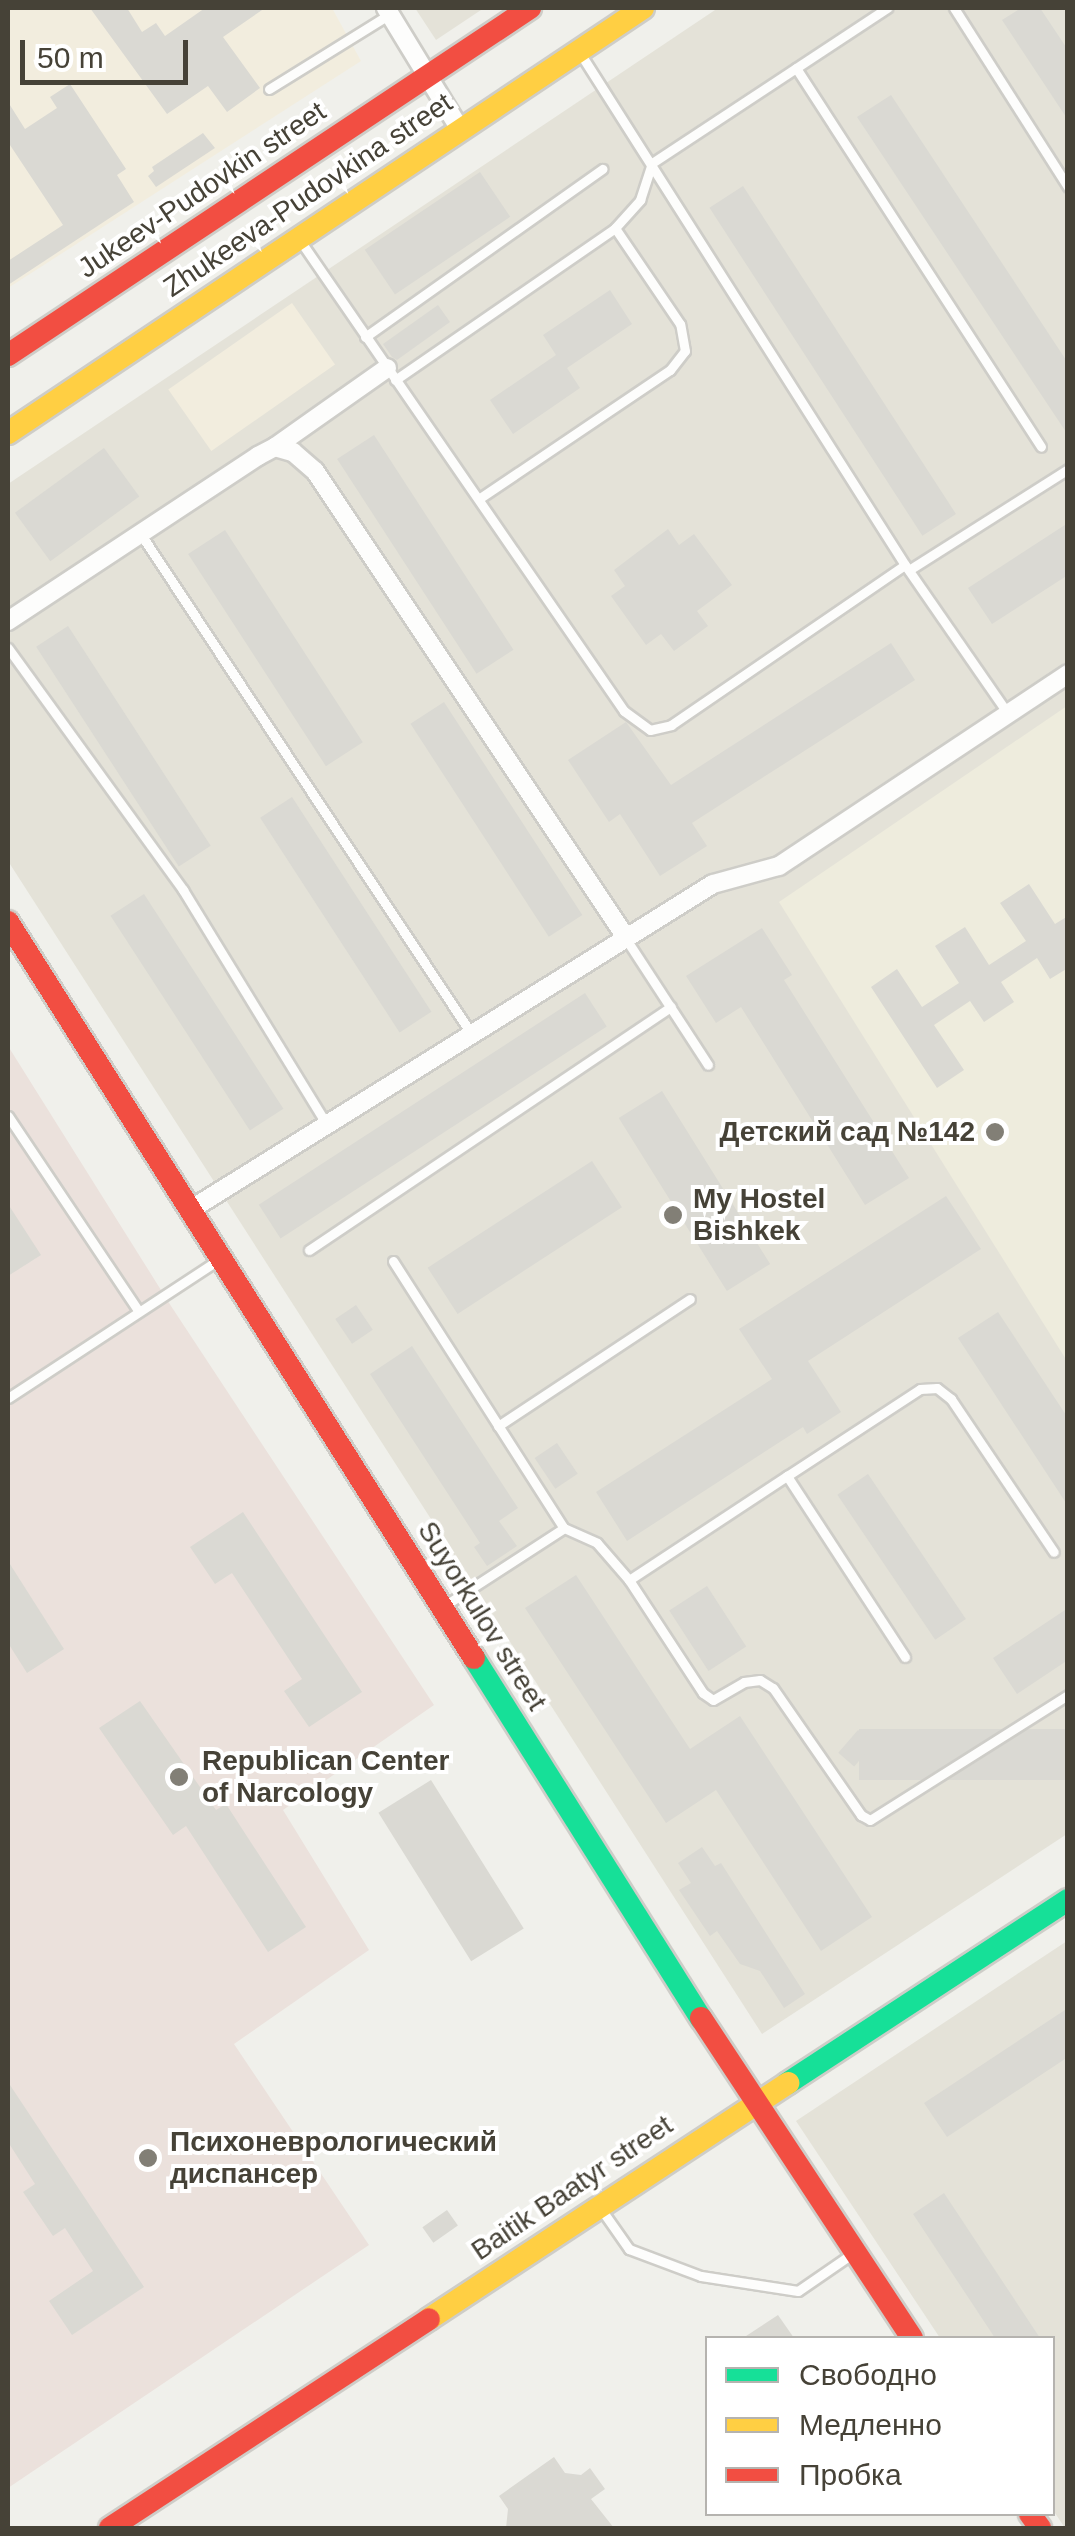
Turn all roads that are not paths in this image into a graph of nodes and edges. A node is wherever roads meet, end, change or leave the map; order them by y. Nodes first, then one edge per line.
1 (530, 8) edge
2 (643, 8) edge
3 (888, 8) edge
4 (954, 8) edge
5 (388, 11) edge
6 (578, 50) junction
7 (796, 68) junction
8 (427, 76) junction
9 (269, 89) dead end
10 (460, 129) junction
11 (652, 163) junction
12 (602, 169) dead end
13 (1068, 187) edge
14 (615, 228) junction
15 (298, 237) junction
16 (366, 337) junction
17 (8, 355) edge
18 (391, 374) junction
19 (8, 433) edge
20 (274, 447) junction
21 (1041, 447) dead end
22 (1068, 469) edge
23 (480, 498) junction
24 (140, 533) junction
25 (907, 567) junction
26 (8, 620) edge
27 (8, 648) edge
28 (1068, 674) edge
29 (1008, 714) junction
30 (8, 922) edge
31 (625, 936) junction
32 (671, 1007) junction
33 (471, 1033) junction
34 (708, 1065) dead end
35 (8, 1116) edge
36 (326, 1122) junction
37 (190, 1210) junction
38 (309, 1250) dead end
39 (220, 1258) junction
40 (393, 1260) dead end
41 (690, 1300) dead end
42 (138, 1310) junction
43 (8, 1398) edge
44 (498, 1426) junction
45 (787, 1476) junction
46 (564, 1528) junction
47 (1054, 1552) dead end
48 (629, 1580) junction
49 (442, 1608) junction
50 (905, 1657) dead end
51 (1068, 1695) edge
52 (1068, 1900) edge
53 (754, 2102) junction
54 (600, 2207) junction
55 (854, 2252) junction
56 (911, 2336) edge
57 (110, 2528) edge

1 - 8 main road, Jukeev-Pudovkin street
2 - 6 main road, Zhukeeva-Pudovkina street
3 - 7 lane
4 - 13 lane
5 - 8 street
5 - 9 lane
6 - 10 main road, Zhukeeva-Pudovkina street
6 - 11 lane
7 - 11 lane
7 - 21 lane
8 - 10 street
8 - 17 main road, Jukeev-Pudovkin street
10 - 15 main road, Zhukeeva-Pudovkina street
11 - 14 lane
11 - 25 lane
12 - 16 lane
14 - 18 lane
14 - 23 lane
15 - 16 lane
15 - 19 main road, Zhukeeva-Pudovkina street
16 - 18 lane
18 - 20 street
18 - 23 lane
20 - 24 street
20 - 31 street
22 - 25 lane
23 - 25 lane
24 - 26 street
24 - 33 lane
25 - 29 lane
27 - 36 lane
28 - 29 street
29 - 31 street
30 - 37 main road, Suyorkulov street
31 - 32 lane
31 - 33 street
32 - 34 lane
32 - 38 lane
33 - 36 street
35 - 42 lane
36 - 37 street
37 - 39 main road, Suyorkulov street
39 - 42 lane
39 - 49 main road, Suyorkulov street
40 - 44 lane
41 - 44 lane
42 - 43 lane
44 - 46 lane
45 - 47 lane
45 - 48 lane
45 - 50 lane
46 - 48 lane
46 - 49 lane
48 - 51 lane
49 - 53 main road, Suyorkulov street
52 - 53 main road, Baitik Baatyr street
53 - 54 main road, Baitik Baatyr street
53 - 55 main road, Suyorkulov street
54 - 55 lane
54 - 57 main road, Baitik Baatyr street
55 - 56 main road, Suyorkulov street

